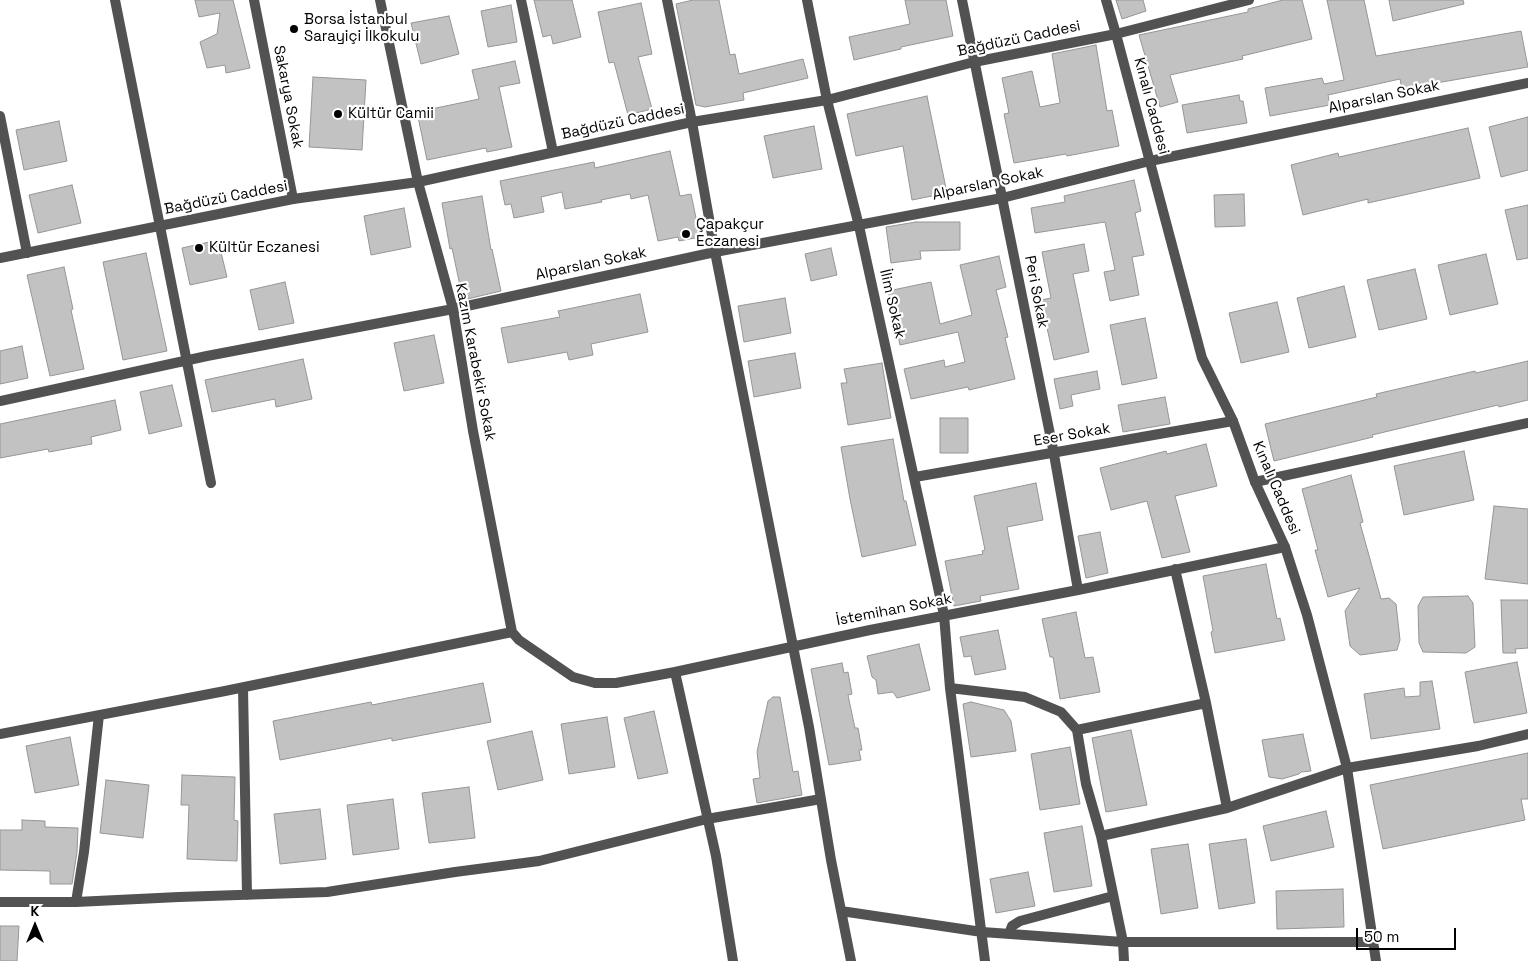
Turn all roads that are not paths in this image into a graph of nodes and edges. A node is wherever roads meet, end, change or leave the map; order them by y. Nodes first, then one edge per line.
1 (115, 0) edge
2 (254, 0) edge
3 (380, 0) edge
4 (521, 0) edge
5 (667, 0) edge
6 (807, 0) edge
7 (962, 0) edge
8 (1106, 0) edge
9 (1249, 0) edge
10 (1116, 34) junction
11 (974, 62) junction
12 (1528, 83) edge
13 (827, 100) junction
14 (0, 116) edge
15 (692, 122) junction
16 (553, 152) junction
17 (1150, 161) junction
18 (418, 182) junction
19 (1002, 198) junction
20 (293, 199) junction
21 (160, 226) junction
22 (859, 226) junction
23 (715, 252) junction
24 (27, 253) junction
25 (0, 258) edge
26 (453, 309) junction
27 (187, 361) junction
28 (0, 401) edge
29 (1233, 421) junction
30 (1528, 422) edge
31 (1054, 454) junction
32 (915, 477) junction
33 (1255, 482) junction
34 (211, 483) dead end
35 (1284, 546) junction
36 (1175, 569) junction
37 (1078, 590) junction
38 (944, 615) junction
39 (512, 632) junction
40 (794, 646) junction
41 (675, 672) junction
42 (243, 688) junction
43 (950, 688) junction
44 (1206, 703) junction
45 (99, 714) junction
46 (1077, 730) junction
47 (0, 734) edge
48 (1528, 734) edge
49 (1347, 768) junction
50 (821, 799) junction
51 (1227, 808) junction
52 (707, 819) junction
53 (1101, 836) junction
54 (247, 895) junction
55 (1113, 896) junction
56 (0, 902) edge
57 (76, 902) junction
58 (841, 911) junction
59 (982, 932) junction
60 (1009, 934) junction
61 (1123, 942) junction
62 (1372, 942) junction
63 (733, 961) edge
64 (851, 961) edge
65 (985, 961) edge
66 (1124, 961) edge
67 (1376, 961) edge

1 - 21 street
2 - 20 street, Sakarya Sokak
3 - 18 street, Kazım Karabekir Sokak
4 - 16 street
5 - 15 street
6 - 13 street, İlim Sokak
7 - 11 street, Peri Sokak
8 - 10 street, Kınalı Caddesi
9 - 10 street, Bağdüzü Caddesi
10 - 11 street, Bağdüzü Caddesi
10 - 17 street, Kınalı Caddesi
11 - 13 street, Bağdüzü Caddesi
11 - 19 street, Peri Sokak
12 - 17 street, Alparslan Sokak
13 - 15 street, Bağdüzü Caddesi
13 - 22 street, İlim Sokak
14 - 24 street
15 - 16 street, Bağdüzü Caddesi
15 - 23 street
16 - 18 street, Bağdüzü Caddesi
17 - 19 street, Alparslan Sokak
17 - 29 street, Kınalı Caddesi
18 - 20 street, Bağdüzü Caddesi
18 - 26 street, Kazım Karabekir Sokak
19 - 22 street, Alparslan Sokak
19 - 31 street, Peri Sokak
20 - 21 street, Bağdüzü Caddesi
21 - 24 street, Bağdüzü Caddesi
21 - 27 street
22 - 23 street, Alparslan Sokak
22 - 32 street, İlim Sokak
23 - 26 street, Alparslan Sokak
23 - 40 street
24 - 25 street, Bağdüzü Caddesi
26 - 27 street, Alparslan Sokak
26 - 39 street, Kazım Karabekir Sokak
27 - 28 street, Alparslan Sokak
27 - 34 street
29 - 31 street, Eser Sokak
29 - 33 street, Kınalı Caddesi
30 - 33 street
31 - 32 street, Eser Sokak
31 - 37 street, Peri Sokak
32 - 38 street, İlim Sokak
33 - 35 street, Kınalı Caddesi
35 - 36 street, İstemihan Sokak
35 - 49 street, Kınalı Caddesi
36 - 37 street, İstemihan Sokak
36 - 44 street
37 - 38 street, İstemihan Sokak
38 - 40 street, İstemihan Sokak
38 - 43 street, İlim Sokak
39 - 41 street, İstemihan Sokak
39 - 42 street
40 - 41 street, İstemihan Sokak
40 - 50 street
41 - 52 street
42 - 45 street
42 - 54 street
43 - 46 street
43 - 59 street, İlim Sokak
44 - 46 street
44 - 51 street
45 - 47 street
45 - 57 street
46 - 53 street
48 - 49 street
49 - 51 street
49 - 62 street, Kınalı Caddesi
50 - 52 street
50 - 58 street
51 - 53 street
52 - 54 street
52 - 63 street
53 - 55 street
54 - 57 street
55 - 60 street
55 - 61 street
56 - 57 street
58 - 59 street
58 - 64 street
59 - 60 street
59 - 65 street, İlim Sokak
60 - 61 street
61 - 62 street
61 - 66 street
62 - 67 street, Kınalı Caddesi

